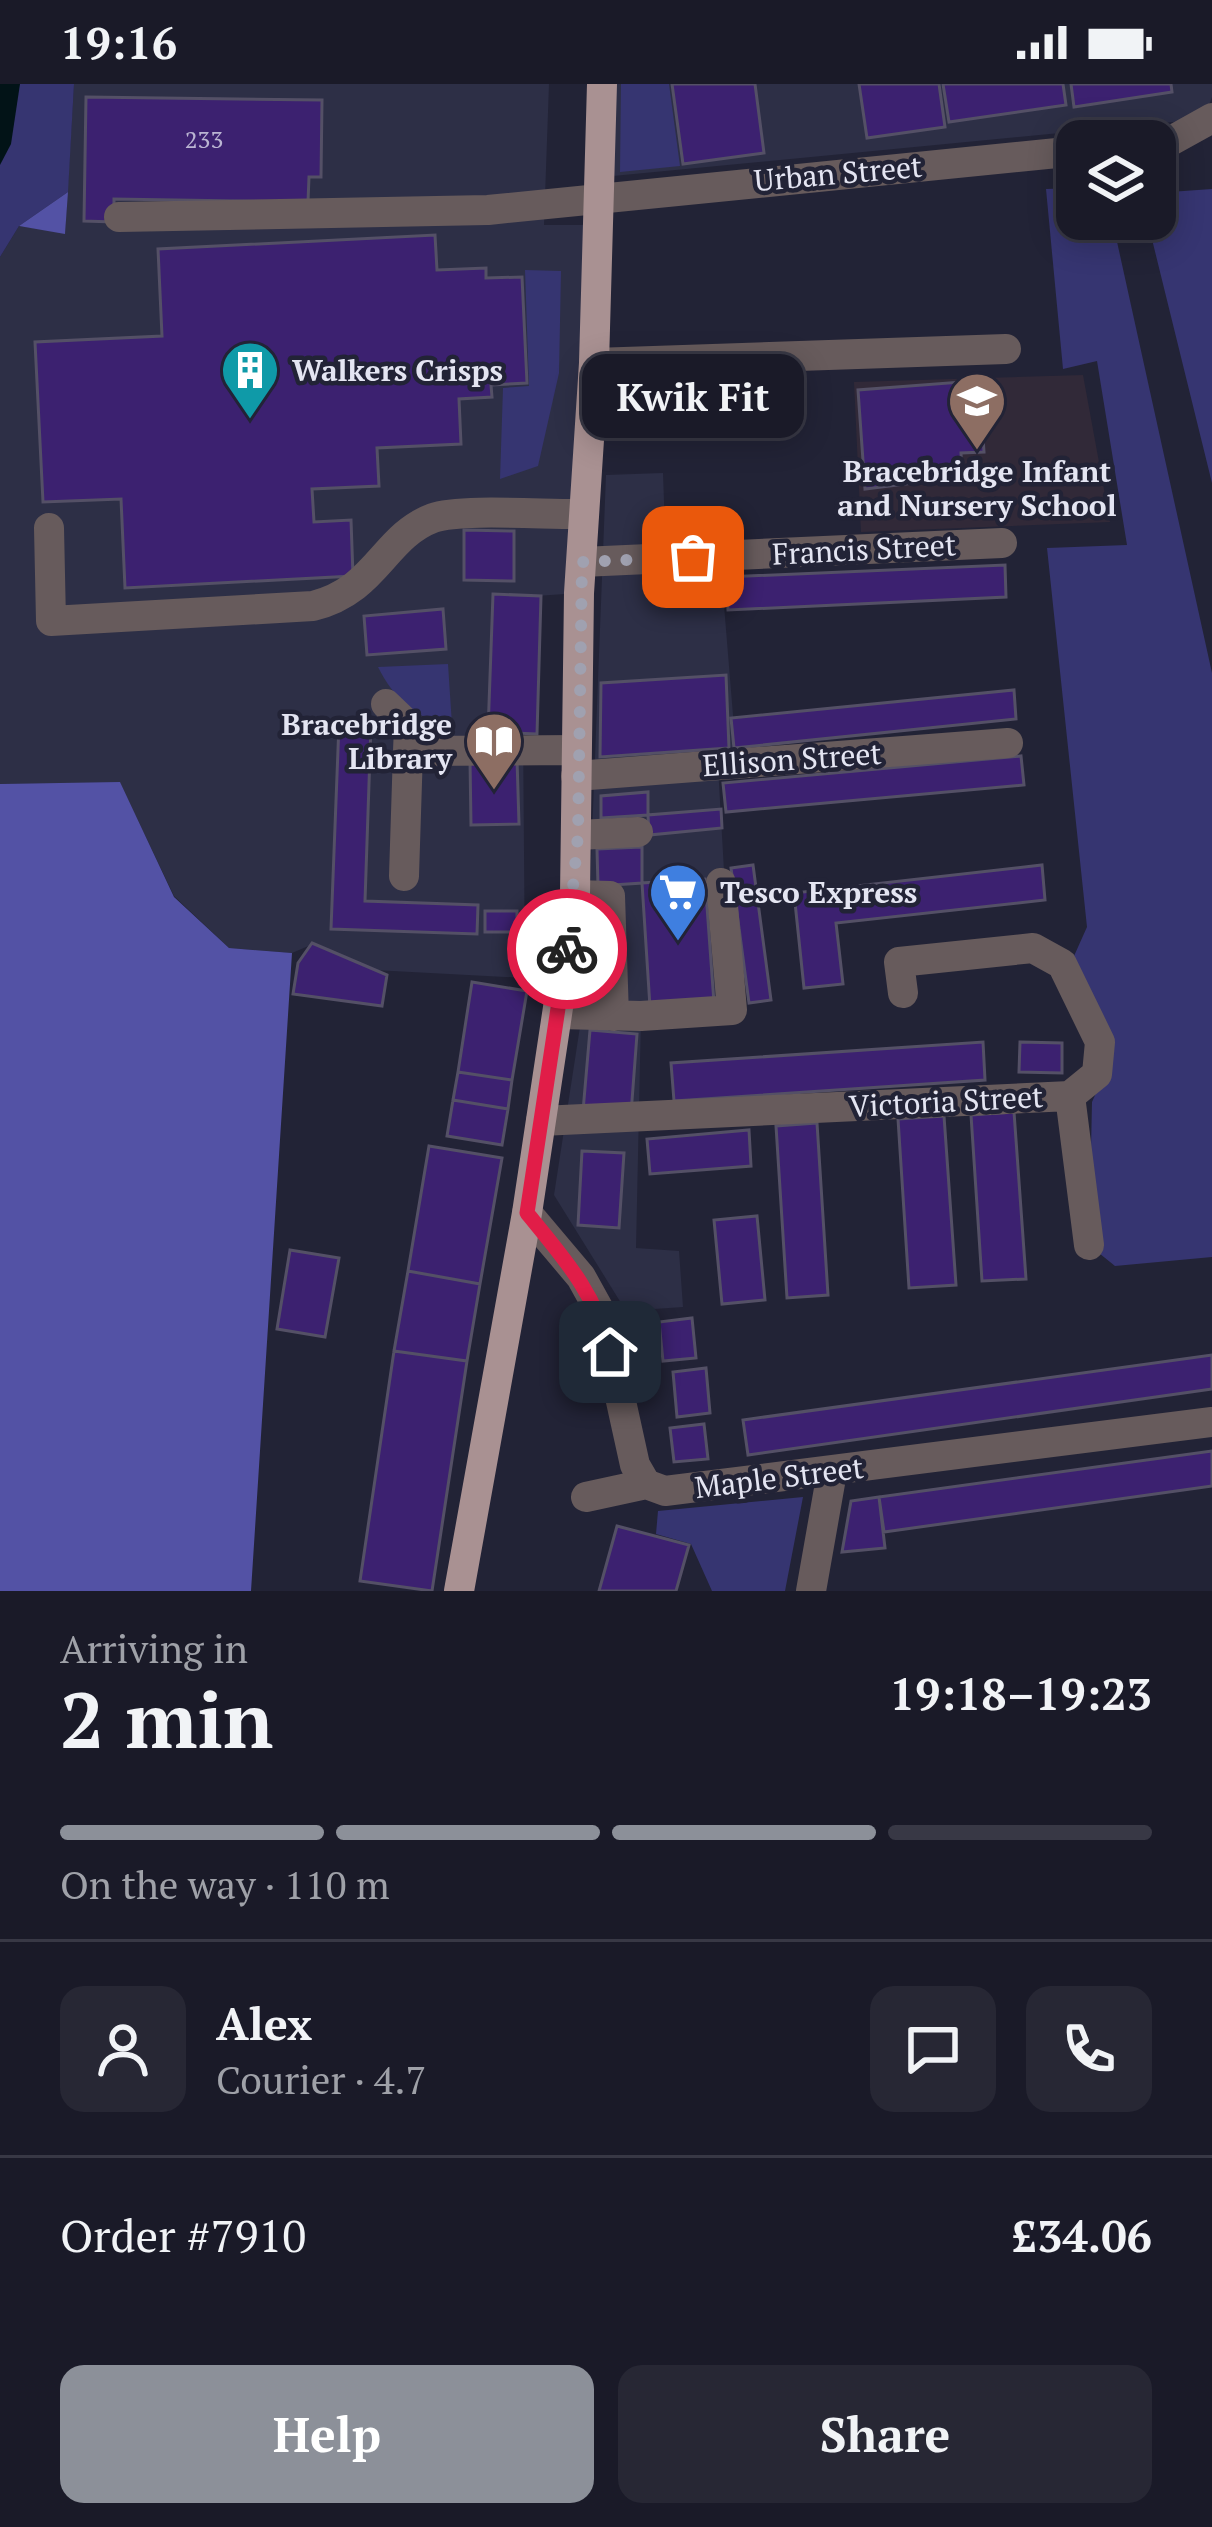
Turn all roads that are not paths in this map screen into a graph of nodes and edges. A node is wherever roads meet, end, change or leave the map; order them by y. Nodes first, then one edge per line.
1 (602, 84) edge
2 (1212, 118) edge
3 (1176, 138) edge
4 (1056, 153) edge
5 (599, 196) junction
6 (119, 217) dead end
7 (1006, 349) dead end
8 (594, 363) junction
9 (584, 514) junction
10 (49, 528) dead end
11 (1002, 543) dead end
12 (582, 562) junction
13 (386, 704) dead end
14 (1008, 743) dead end
15 (408, 751) junction
16 (576, 763) junction
17 (638, 832) dead end
18 (578, 835) junction
19 (404, 875) dead end
20 (721, 884) dead end
21 (574, 895) junction
22 (903, 993) dead end
23 (558, 1014) junction
24 (614, 1016) junction
25 (1070, 1096) junction
26 (541, 1120) junction
27 (527, 1213) junction
28 (1088, 1245) dead end
29 (1212, 1421) edge
30 (832, 1472) junction
31 (646, 1484) junction
32 (586, 1498) dead end
33 (459, 1591) edge
34 (811, 1591) edge

1 - 5 main road
2 - 3 street
4 - 5 street, Urban Street
5 - 6 street, Urban Street
5 - 8 main road
7 - 8 street
8 - 9 main road
9 - 10 street
9 - 12 main road
11 - 12 street, Francis Street
12 - 16 main road
13 - 15 street
14 - 16 street, Ellison Street
15 - 16 street, Ellison Street
15 - 19 street
16 - 18 main road
17 - 18 street
18 - 21 main road
20 - 24 street
21 - 23 main road
21 - 24 street
22 - 25 street, Victoria Street
23 - 24 street
23 - 26 main road
25 - 26 street, Victoria Street
25 - 28 street
26 - 27 main road
27 - 31 street
27 - 33 main road
29 - 30 street, Maple Street
30 - 31 street, Maple Street
30 - 34 street
31 - 32 street, Maple Street

